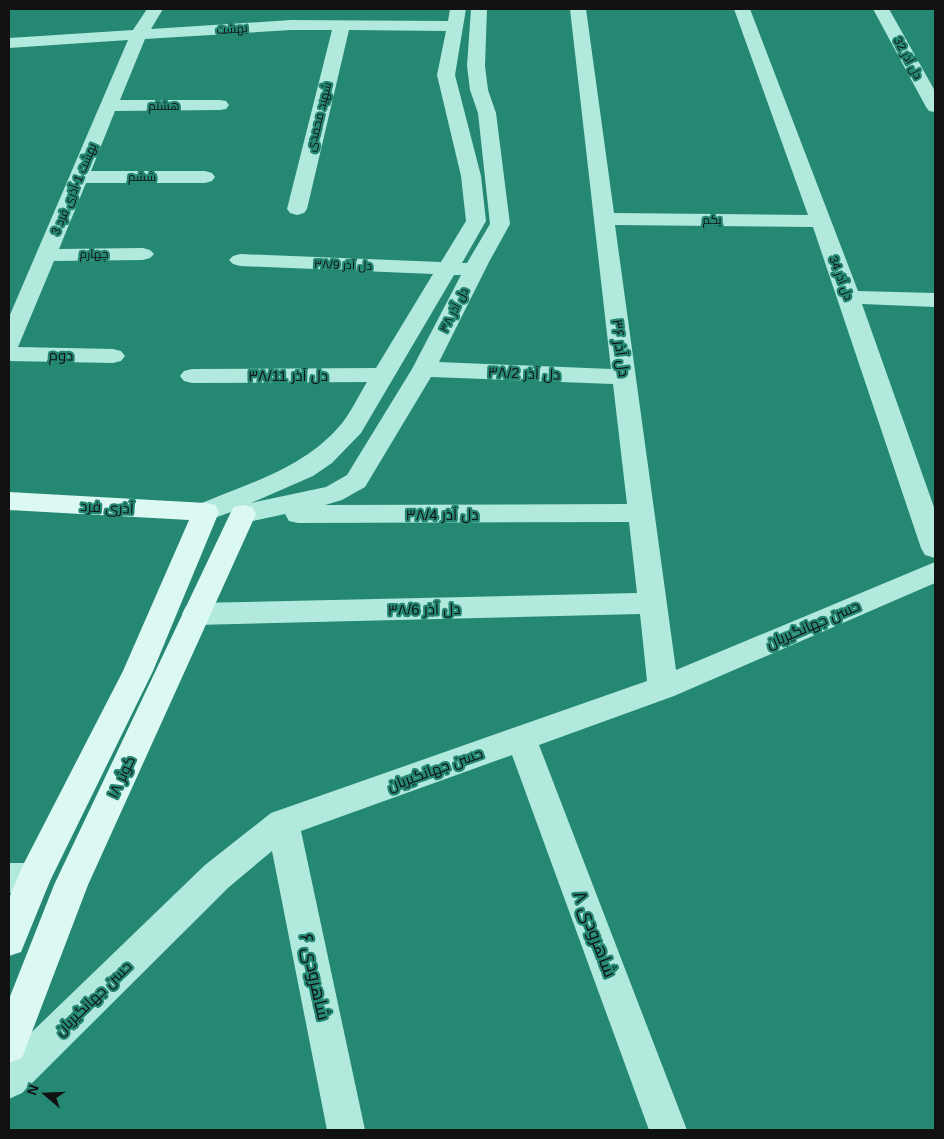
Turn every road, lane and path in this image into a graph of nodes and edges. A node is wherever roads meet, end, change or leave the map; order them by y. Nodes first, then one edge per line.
1 (154, 9) edge
2 (299, 9) edge
3 (479, 9) edge
4 (578, 9) edge
5 (742, 9) edge
6 (881, 9) edge
7 (457, 17) edge
8 (291, 25) junction
9 (342, 25) junction
10 (138, 36) junction
11 (9, 43) edge
12 (220, 105) dead end
13 (109, 106) junction
14 (935, 107) edge
15 (79, 177) junction
16 (205, 177) dead end
17 (297, 209) dead end
18 (604, 219) junction
19 (819, 221) junction
20 (143, 254) dead end
21 (46, 255) junction
22 (240, 260) dead end
23 (447, 269) junction
24 (474, 269) junction
25 (849, 297) junction
26 (935, 300) edge
27 (9, 343) edge
28 (113, 356) dead end
29 (424, 369) junction
30 (384, 375) junction
31 (192, 376) dead end
32 (624, 377) junction
33 (9, 502) edge
34 (206, 512) junction
35 (242, 514) junction
36 (642, 514) junction
37 (935, 548) edge
38 (935, 572) edge
39 (653, 603) junction
40 (196, 614) junction
41 (663, 688) junction
42 (521, 738) junction
43 (283, 824) junction
44 (22, 878) edge
45 (9, 940) edge
46 (9, 1045) edge
47 (9, 1080) edge
48 (346, 1130) edge
49 (668, 1130) edge

1 - 10 street, بهشت 1-آذری فرد 3
2 - 8 street
3 - 24 street, دل آذر ۳۸
4 - 18 street, دل آذر ۳۶
5 - 19 street, دل آذر 34
6 - 14 street, دل آذر 32
7 - 9 street, بهشت
7 - 23 street, دل آذر ۳۸
8 - 9 street, بهشت
8 - 10 street, بهشت
9 - 17 street, شهید محمدی
10 - 11 street, بهشت
10 - 13 street, بهشت 1-آذری فرد 3
12 - 13 street, هشتم
13 - 15 street, بهشت 1-آذری فرد 3
15 - 16 street, ششم
15 - 21 street, بهشت 1-آذری فرد 3
18 - 19 street, یکم
18 - 32 street, دل آذر ۳۶
19 - 25 street, دل آذر 34
20 - 21 street, چهارم
21 - 27 street, بهشت 1-آذری فرد 3
22 - 23 street, دل آذر ۳۸/9
23 - 24 street, دل آذر ۳۸/9
23 - 30 street, دل آذر ۳۸
24 - 29 street, دل آذر ۳۸
25 - 26 street
25 - 37 street, دل آذر 34
27 - 28 street, دوم
29 - 32 street, دل آذر ۳۸/2
29 - 35 street, دل آذر ۳۸
30 - 31 street, دل آذر ۳۸/11
30 - 34 street, دل آذر ۳۸
32 - 36 street, دل آذر ۳۶
33 - 34 street, آذری فرد
34 - 35 street
34 - 44 street
35 - 36 street, دل آذر ۳۸/4
35 - 40 street, کوثر ۱۸
36 - 39 street, دل آذر ۳۶
38 - 41 street, حسن جهانگیریان
39 - 40 street, دل آذر ۳۸/6
39 - 41 street, دل آذر ۳۶
40 - 46 street, کوثر ۱۸
41 - 42 street, حسن جهانگیریان
42 - 43 street, حسن جهانگیریان
42 - 49 street, شاهرودی ۸
43 - 47 street, حسن جهانگیریان
43 - 48 street, شاهرودی ۶
44 - 45 street

